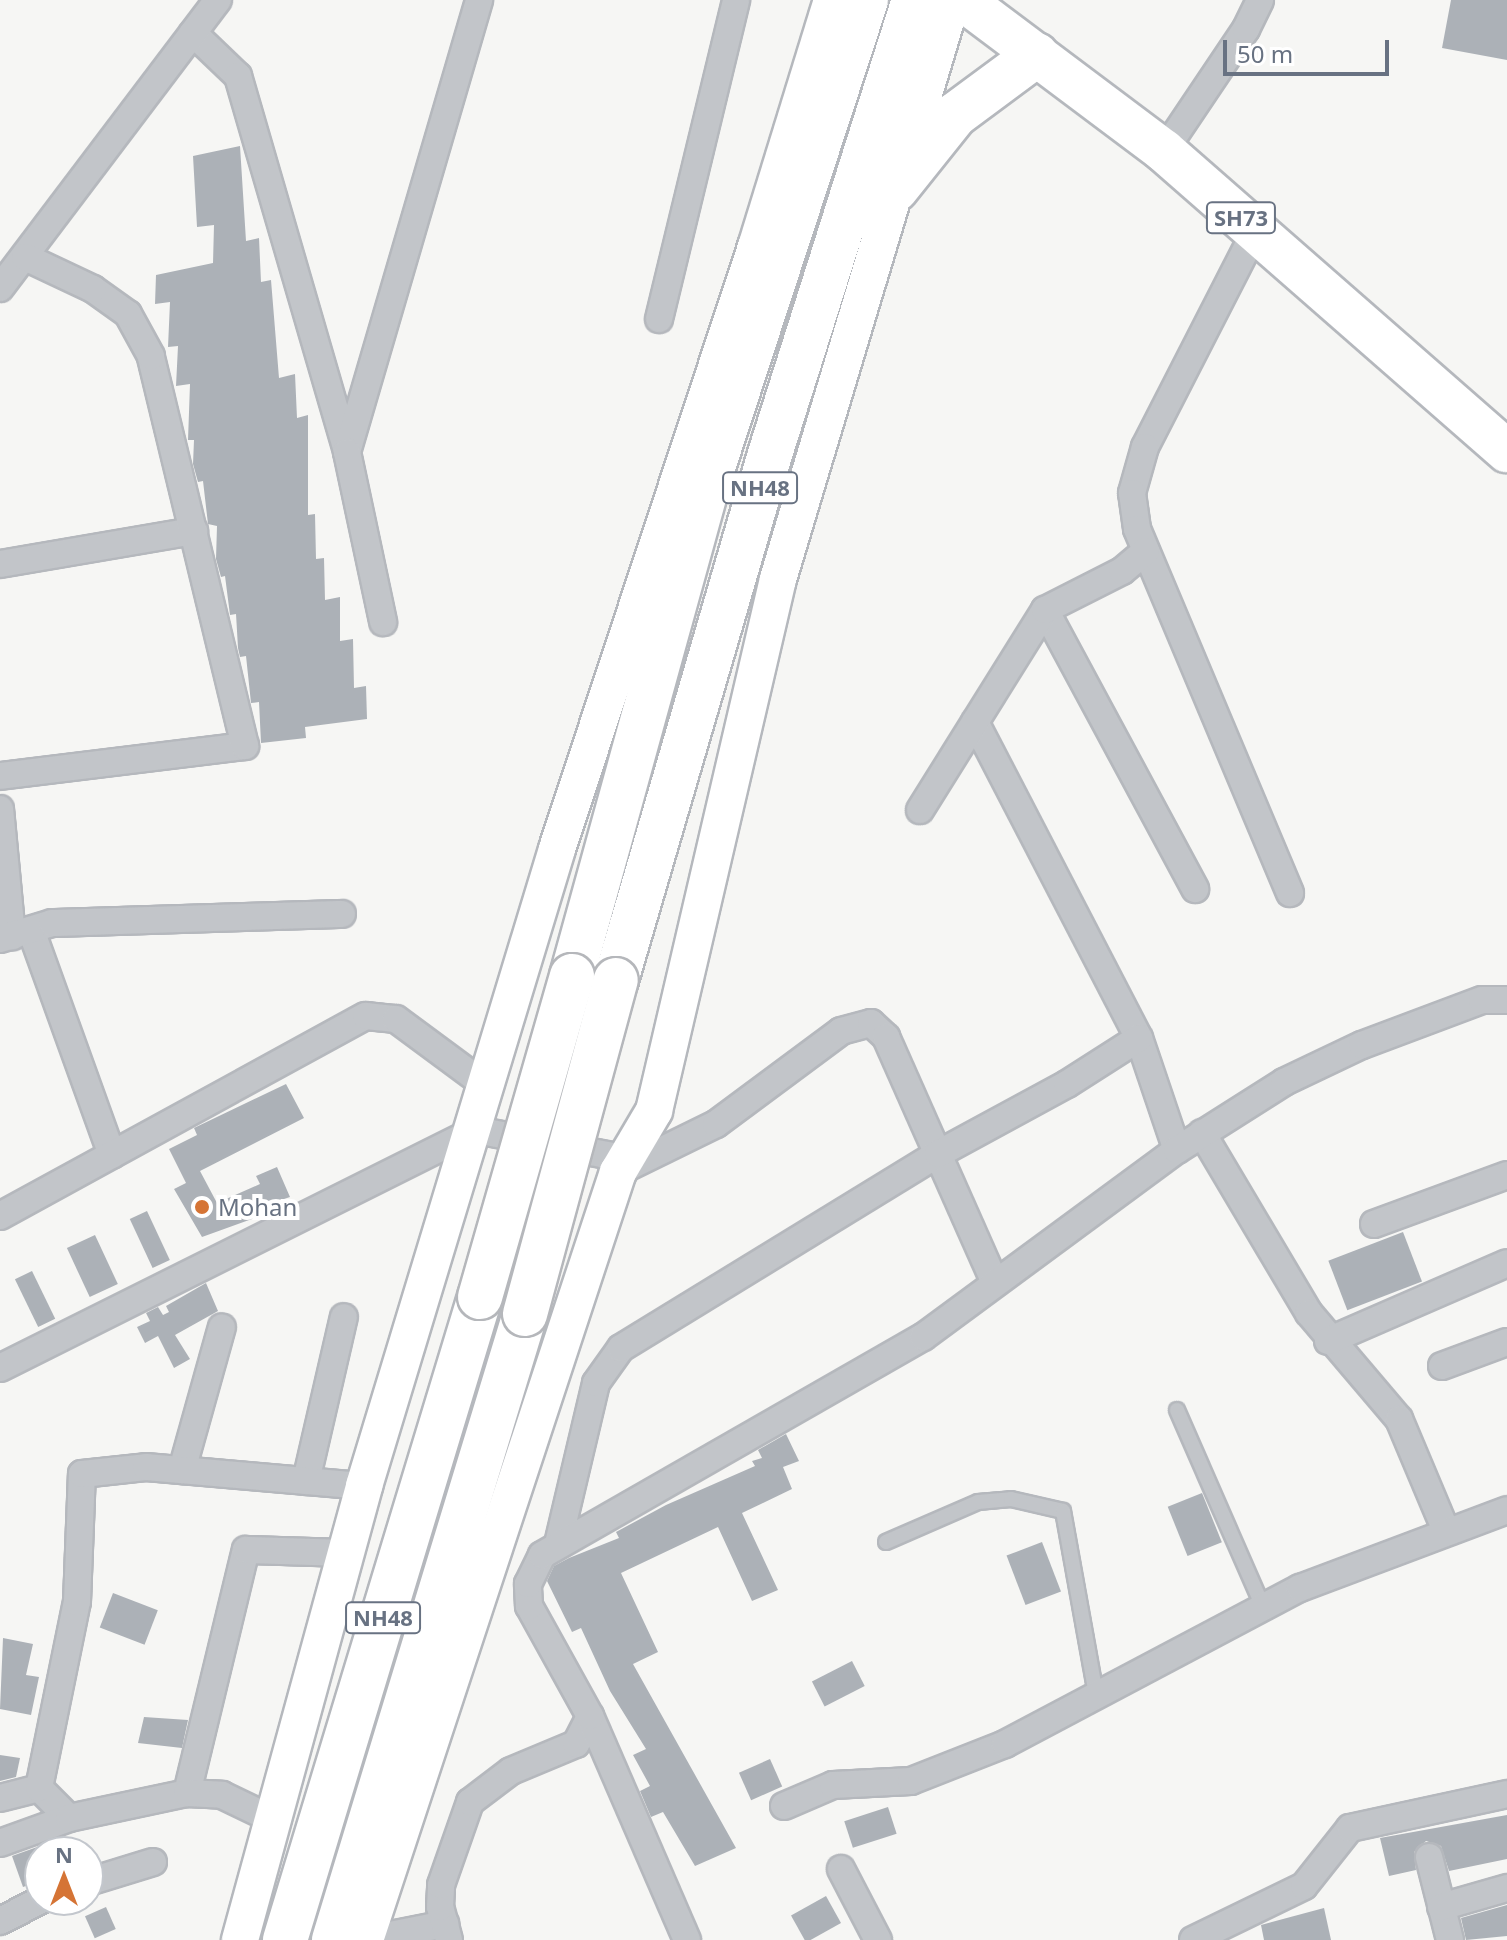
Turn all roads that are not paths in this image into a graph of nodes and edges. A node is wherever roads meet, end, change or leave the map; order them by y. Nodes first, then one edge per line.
1 (218, 0) edge
2 (479, 0) edge
3 (736, 0) edge
4 (832, 0) edge
5 (866, 0) edge
6 (914, 0) edge
7 (952, 0) edge
8 (963, 0) edge
9 (1260, 0) edge
10 (193, 33) junction
11 (1036, 55) junction
12 (1164, 151) junction
13 (896, 189) junction
14 (1255, 232) junction
15 (25, 257) junction
16 (0, 288) edge
17 (659, 319) dead end
18 (1507, 451) edge
19 (347, 452) junction
20 (194, 531) junction
21 (1146, 551) junction
22 (0, 564) edge
23 (1045, 610) junction
24 (383, 622) dead end
25 (975, 722) junction
26 (0, 776) edge
27 (0, 809) edge
28 (920, 810) dead end
29 (1195, 889) dead end
30 (1290, 893) dead end
31 (342, 914) dead end
32 (14, 935) edge
33 (1507, 1000) edge
34 (1139, 1038) junction
35 (488, 1087) junction
36 (476, 1130) junction
37 (1202, 1133) junction
38 (1177, 1150) junction
39 (938, 1154) junction
40 (112, 1155) junction
41 (621, 1165) junction
42 (1507, 1175) edge
43 (1, 1212) edge
44 (1374, 1224) dead end
45 (1507, 1263) edge
46 (995, 1283) junction
47 (344, 1317) dead end
48 (222, 1327) dead end
49 (1328, 1341) junction
50 (1507, 1342) edge
51 (1442, 1366) dead end
52 (0, 1368) edge
53 (1177, 1410) dead end
54 (182, 1470) junction
55 (306, 1481) junction
56 (364, 1486) junction
57 (1507, 1510) edge
58 (1446, 1531) junction
59 (886, 1542) dead end
60 (558, 1544) junction
61 (348, 1553) junction
62 (1263, 1607) junction
63 (1096, 1695) junction
64 (590, 1716) junction
65 (39, 1788) junction
66 (187, 1793) junction
67 (1507, 1794) edge
68 (0, 1798) edge
69 (784, 1806) dead end
70 (69, 1818) junction
71 (276, 1821) junction
72 (0, 1843) edge
73 (1429, 1857) dead end
74 (153, 1862) dead end
75 (841, 1869) dead end
76 (104, 1877) edge
77 (1507, 1888) edge
78 (1441, 1907) junction
79 (24, 1909) edge
80 (0, 1921) edge
81 (447, 1932) edge
82 (240, 1940) edge
83 (285, 1940) edge
84 (334, 1940) edge
85 (365, 1940) edge
86 (687, 1940) edge
87 (878, 1940) edge
88 (1193, 1940) edge
89 (1450, 1940) edge

1 - 10 street
2 - 19 street
3 - 17 street
4 - 35 main road
5 - 83 highway, NH48, bridge
6 - 84 highway, NH48, bridge
7 - 13 main road
8 - 11 main road, SH73
9 - 12 street
10 - 15 street
10 - 19 street
11 - 12 main road, SH73
11 - 13 highway
12 - 14 main road, SH73
13 - 41 main road
14 - 18 main road, SH73
14 - 21 street
15 - 16 street
15 - 20 street
19 - 24 street
20 - 22 street
20 - 26 street
21 - 23 street
21 - 30 street
23 - 25 street
23 - 29 street
25 - 28 street
25 - 34 street
27 - 32 street
31 - 32 street
32 - 40 street
33 - 37 street
34 - 38 street
34 - 39 street
35 - 36 main road
35 - 40 street
36 - 41 street
36 - 52 street
36 - 56 main road
37 - 38 street
37 - 49 street
38 - 46 street
39 - 41 street
39 - 46 street
39 - 60 street
40 - 43 street
41 - 85 main road
42 - 44 street
45 - 49 street
46 - 60 street
47 - 55 street
48 - 54 street
49 - 58 street
50 - 51 street
53 - 62 lane
54 - 55 street
54 - 65 street
55 - 56 street
56 - 61 main road
57 - 58 street
58 - 62 street
59 - 63 lane
60 - 64 street
61 - 66 street
61 - 71 main road
62 - 63 street
63 - 69 street
64 - 81 street
64 - 86 street
65 - 68 street
65 - 70 street
66 - 70 street
66 - 71 street
67 - 88 street
70 - 72 street
71 - 82 main road
73 - 78 street
74 - 76 street
75 - 87 street
77 - 78 street
78 - 89 street
79 - 80 street
81 - 85 street

